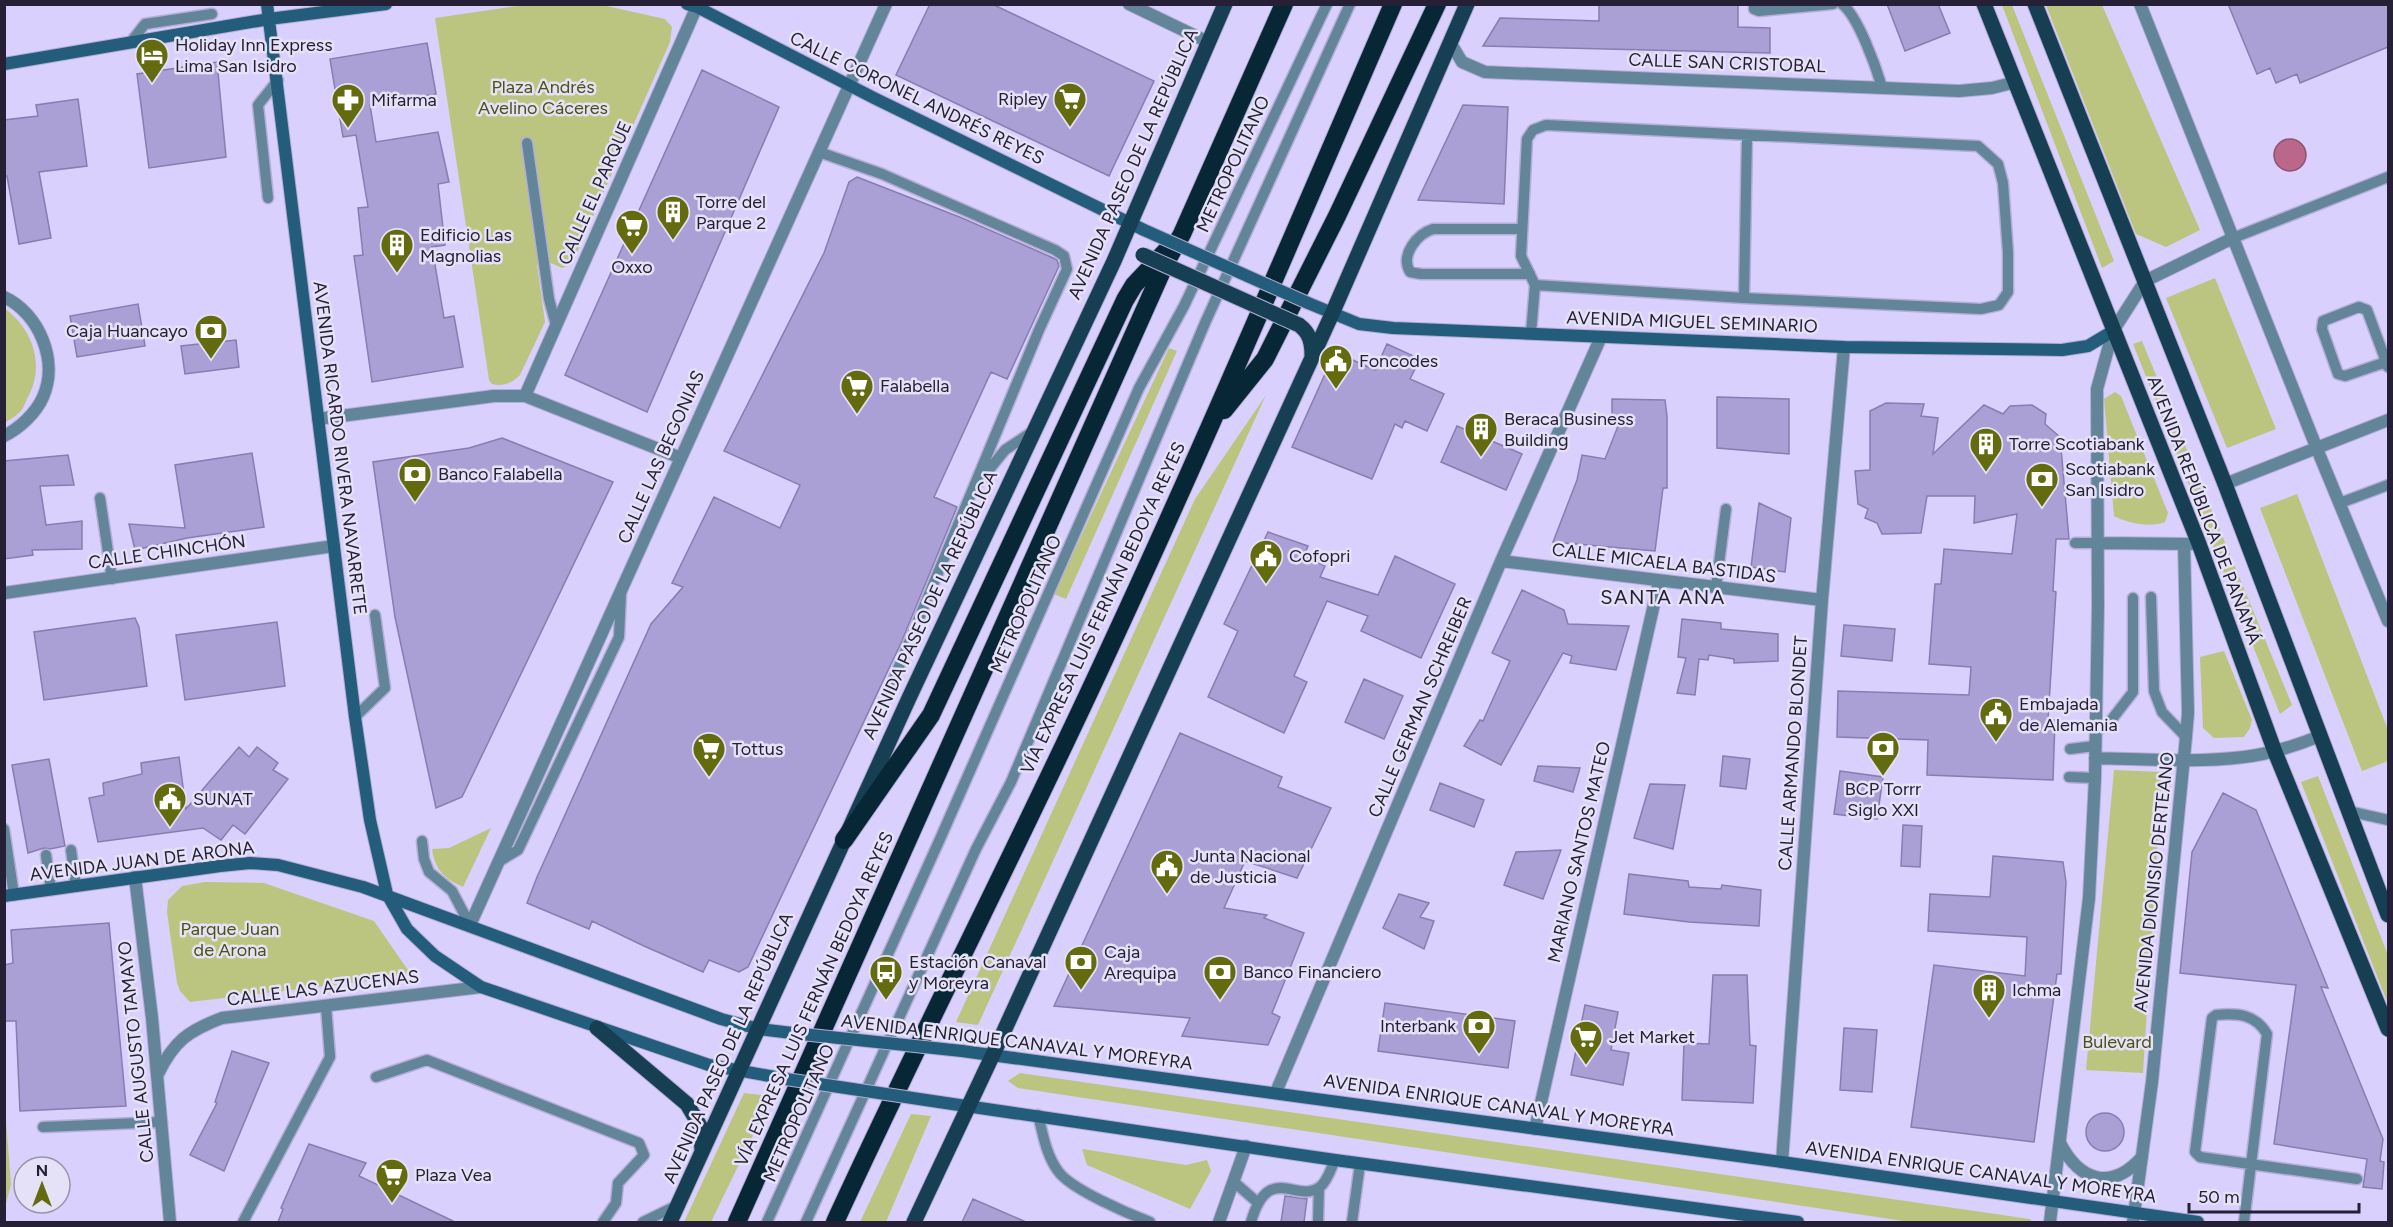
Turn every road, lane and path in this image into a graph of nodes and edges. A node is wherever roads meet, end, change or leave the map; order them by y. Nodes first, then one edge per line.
1 (267, 4) edge
2 (386, 4) edge
3 (886, 4) edge
4 (1129, 4) edge
5 (1225, 4) edge
6 (1271, 4) edge
7 (1284, 4) edge
8 (1327, 4) edge
9 (1350, 4) edge
10 (1392, 4) edge
11 (1437, 4) edge
12 (1467, 4) edge
13 (1754, 4) edge
14 (1833, 4) edge
15 (1842, 4) edge
16 (1984, 4) edge
17 (2035, 4) edge
18 (2140, 4) edge
19 (695, 5) edge
20 (212, 14) dead end
21 (269, 19) junction
22 (1208, 42) junction
23 (1450, 42) junction
24 (130, 43) junction
25 (1262, 52) junction
26 (4, 64) edge
27 (278, 80) junction
28 (2016, 82) junction
29 (850, 85) junction
30 (1882, 87) junction
31 (1748, 136) junction
32 (527, 143) dead end
33 (819, 152) junction
34 (2388, 177) edge
35 (268, 198) dead end
36 (1137, 226) junction
37 (1522, 229) junction
38 (1182, 234) junction
39 (2233, 238) junction
40 (1114, 261) junction
41 (1532, 279) junction
42 (2145, 281) junction
43 (4, 297) edge
44 (1744, 298) junction
45 (1332, 314) junction
46 (556, 325) junction
47 (2113, 331) junction
48 (1531, 333) junction
49 (1601, 337) junction
50 (1844, 347) junction
51 (1312, 356) junction
52 (2387, 364) edge
53 (525, 396) junction
54 (318, 419) junction
55 (2388, 420) edge
56 (1208, 430) junction
57 (1032, 432) junction
58 (4, 436) edge
59 (2317, 449) junction
60 (681, 458) junction
61 (2225, 484) junction
62 (2388, 484) edge
63 (974, 486) junction
64 (2388, 496) edge
65 (100, 498) dead end
66 (2340, 503) junction
67 (1726, 509) dead end
68 (2075, 543) dead end
69 (2099, 543) junction
70 (2192, 544) junction
71 (334, 546) junction
72 (1501, 561) junction
73 (112, 579) junction
74 (1659, 582) junction
75 (1716, 587) junction
76 (621, 591) junction
77 (4, 593) edge
78 (2151, 597) dead end
79 (2133, 598) dead end
80 (1822, 600) junction
81 (2386, 607) edge
82 (375, 615) dead end
83 (2388, 621) edge
84 (888, 693) dead end
85 (355, 717) junction
86 (2095, 732) junction
87 (2320, 736) junction
88 (2186, 737) junction
89 (2070, 749) dead end
90 (2095, 752) junction
91 (2275, 752) junction
92 (2184, 759) junction
93 (2069, 777) dead end
94 (2095, 778) junction
95 (2349, 811) junction
96 (2388, 820) edge
97 (4, 829) edge
98 (844, 840) junction
99 (422, 841) dead end
100 (71, 850) dead end
101 (46, 855) dead end
102 (498, 862) junction
103 (135, 877) junction
104 (76, 886) junction
105 (51, 890) junction
106 (387, 894) junction
107 (9, 896) edge
108 (2388, 915) edge
109 (470, 925) junction
110 (481, 987) junction
111 (326, 1006) junction
112 (597, 1028) junction
113 (759, 1029) junction
114 (2388, 1029) edge
115 (992, 1055) junction
116 (740, 1072) junction
117 (158, 1074) junction
118 (376, 1077) dead end
119 (1276, 1092) junction
120 (969, 1106) junction
121 (1038, 1115) junction
122 (162, 1122) junction
123 (43, 1126) dead end
124 (1535, 1130) junction
125 (2059, 1142) junction
126 (1246, 1146) junction
127 (702, 1152) junction
128 (2143, 1157) junction
129 (1335, 1160) junction
130 (1782, 1162) junction
131 (1360, 1164) junction
132 (2251, 1164) junction
133 (2357, 1179) dead end
134 (1234, 1182) junction
135 (1319, 1188) junction
136 (1257, 1202) junction
137 (2052, 1202) junction
138 (678, 1205) junction
139 (2134, 1218) edge
140 (170, 1222) edge
141 (243, 1222) edge
142 (603, 1222) edge
143 (643, 1222) edge
144 (670, 1222) edge
145 (736, 1222) edge
146 (767, 1222) edge
147 (806, 1222) edge
148 (836, 1222) edge
149 (914, 1222) edge
150 (1150, 1222) edge
151 (1219, 1222) edge
152 (1251, 1222) edge
153 (1318, 1222) edge
154 (1352, 1222) edge
155 (1798, 1222) edge
156 (2050, 1222) edge
157 (2198, 1222) edge
158 (2244, 1222) edge

1 - 21 street, AVENIDA RICARDO RIVERA NAVARRETE
2 - 21 street
3 - 29 street, CALLE LAS BEGONIAS
4 - 22 street
5 - 22 main road, AVENIDA PASEO DE LA REPÚBLICA
6 - 25 highway
7 - 25 highway, VÍA EXPRESA LUIS FERNÁN BEDOYA REYES
8 - 146 lane, METROPOLITANO
9 - 147 lane
10 - 56 highway, VÍA EXPRESA LUIS FERNÁN BEDOYA REYES
11 - 56 highway
12 - 23 main road
13 - 14 lane
15 - 30 lane
16 - 28 main road, AVENIDA REPÚBLICA DE PANAMÁ
17 - 42 main road, AVENIDA REPÚBLICA DE PANAMÁ
18 - 39 street
19 - 29 street, CALLE CORONEL ANDRÉS REYES
19 - 46 street, CALLE EL PARQUE
20 - 24 lane
21 - 24 street
21 - 27 street, AVENIDA RICARDO RIVERA NAVARRETE
22 - 36 main road, AVENIDA PASEO DE LA REPÚBLICA
23 - 30 street, CALLE SAN CRISTOBAL
23 - 45 main road
24 - 26 street
25 - 38 highway, VÍA EXPRESA LUIS FERNÁN BEDOYA REYES
27 - 35 lane
27 - 54 street, AVENIDA RICARDO RIVERA NAVARRETE
28 - 30 street, CALLE SAN CRISTOBAL
28 - 47 main road, AVENIDA REPÚBLICA DE PANAMÁ
29 - 33 street, CALLE LAS BEGONIAS
29 - 36 street, CALLE CORONEL ANDRÉS REYES
31 - 37 lane
31 - 44 lane
31 - 44 lane
32 - 46 lane
33 - 60 street, CALLE LAS BEGONIAS
33 - 63 lane
34 - 39 lane
36 - 40 main road, AVENIDA PASEO DE LA REPÚBLICA
36 - 45 street, AVENIDA MIGUEL SEMINARIO, bridge
37 - 41 lane
37 - 41 lane
38 - 98 highway
38 - 145 highway, VÍA EXPRESA LUIS FERNÁN BEDOYA REYES
39 - 42 street
39 - 59 street
40 - 51 main road, bridge
40 - 57 main road, AVENIDA PASEO DE LA REPÚBLICA
41 - 44 lane
41 - 48 lane
42 - 47 street, AVENIDA MIGUEL SEMINARIO
42 - 61 main road, AVENIDA REPÚBLICA DE PANAMÁ
43 - 58 street
45 - 48 street, AVENIDA MIGUEL SEMINARIO
45 - 51 main road
46 - 53 street, CALLE EL PARQUE
47 - 50 street, AVENIDA MIGUEL SEMINARIO
47 - 69 street
47 - 70 main road, AVENIDA REPÚBLICA DE PANAMÁ
48 - 49 street, AVENIDA MIGUEL SEMINARIO
49 - 50 street, AVENIDA MIGUEL SEMINARIO
49 - 72 street, CALLE GERMAN SCHREIBER
50 - 80 street, CALLE ARMANDO BLONDET
51 - 115 main road
52 - 52 lane
53 - 54 street
53 - 60 street
54 - 71 street, AVENIDA RICARDO RIVERA NAVARRETE
55 - 59 street
56 - 148 highway, VÍA EXPRESA LUIS FERNÁN BEDOYA REYES
57 - 63 lane
57 - 98 main road, AVENIDA PASEO DE LA REPÚBLICA
59 - 61 street
59 - 66 street
60 - 76 street, CALLE LAS BEGONIAS
61 - 87 main road, AVENIDA REPÚBLICA DE PANAMÁ
62 - 64 lane
62 - 66 lane
63 - 84 lane
65 - 73 lane
66 - 81 street
67 - 75 lane
68 - 69 lane
69 - 70 street
69 - 86 street
70 - 88 street, AVENIDA DIONISIO DERTEANO
70 - 91 main road, AVENIDA REPÚBLICA DE PANAMÁ
71 - 73 street, CALLE CHINCHÓN
71 - 85 street, AVENIDA RICARDO RIVERA NAVARRETE
72 - 74 street, CALLE MICAELA BASTIDAS
72 - 119 street, CALLE GERMAN SCHREIBER
73 - 77 street, CALLE CHINCHÓN
74 - 75 street, CALLE MICAELA BASTIDAS
74 - 124 street, MARIANO SANTOS MATEO
75 - 80 street, CALLE MICAELA BASTIDAS
76 - 102 street, CALLE LAS BEGONIAS
76 - 102 lane
78 - 88 lane
79 - 86 lane
80 - 130 street, CALLE ARMANDO BLONDET
81 - 83 street
82 - 85 lane
85 - 106 street, AVENIDA RICARDO RIVERA NAVARRETE
86 - 90 street
87 - 91 street
87 - 95 main road, AVENIDA REPÚBLICA DE PANAMÁ
88 - 92 street, AVENIDA DIONISIO DERTEANO
89 - 90 lane
90 - 92 street
90 - 94 street
91 - 92 street
91 - 114 main road, AVENIDA REPÚBLICA DE PANAMÁ
92 - 128 street, AVENIDA DIONISIO DERTEANO
93 - 94 lane
94 - 125 street
95 - 96 lane
95 - 108 main road, AVENIDA REPÚBLICA DE PANAMÁ
97 - 107 lane
98 - 113 main road, AVENIDA PASEO DE LA REPÚBLICA
99 - 109 lane
100 - 104 lane
101 - 105 lane
102 - 109 street, CALLE LAS BEGONIAS
103 - 104 street, AVENIDA JUAN DE ARONA
103 - 106 street, AVENIDA JUAN DE ARONA
103 - 117 street, CALLE AUGUSTO TAMAYO
104 - 105 street, AVENIDA JUAN DE ARONA
105 - 107 street, AVENIDA JUAN DE ARONA
106 - 109 street, AVENIDA ENRIQUE CANAVAL Y MOREYRA
106 - 110 street
109 - 113 street, AVENIDA ENRIQUE CANAVAL Y MOREYRA
110 - 111 street, CALLE LAS AZUCENAS
110 - 112 street
111 - 117 street, CALLE LAS AZUCENAS
111 - 141 lane
112 - 116 street
112 - 127 main road
113 - 115 street, AVENIDA ENRIQUE CANAVAL Y MOREYRA, bridge
113 - 116 main road, AVENIDA PASEO DE LA REPÚBLICA
115 - 119 street, AVENIDA ENRIQUE CANAVAL Y MOREYRA
115 - 120 main road
116 - 120 street, bridge
116 - 127 main road, AVENIDA PASEO DE LA REPÚBLICA
117 - 122 street, CALLE AUGUSTO TAMAYO
118 - 142 lane
119 - 124 street, AVENIDA ENRIQUE CANAVAL Y MOREYRA
120 - 121 street
120 - 149 main road
121 - 126 street
121 - 150 lane
122 - 123 lane
122 - 140 street, CALLE AUGUSTO TAMAYO
124 - 130 street, AVENIDA ENRIQUE CANAVAL Y MOREYRA
125 - 128 street
125 - 137 street
126 - 129 street
126 - 134 street
127 - 138 main road, AVENIDA PASEO DE LA REPÚBLICA
128 - 139 street, AVENIDA DIONISIO DERTEANO
129 - 131 street
129 - 135 lane
130 - 137 street, AVENIDA ENRIQUE CANAVAL Y MOREYRA
131 - 154 lane
131 - 155 street
132 - 132 lane
132 - 133 lane
132 - 158 lane
134 - 136 lane
134 - 151 street
135 - 136 lane
135 - 153 lane
136 - 152 lane
137 - 139 street, AVENIDA ENRIQUE CANAVAL Y MOREYRA
137 - 156 street
138 - 143 lane
138 - 144 main road, AVENIDA PASEO DE LA REPÚBLICA
139 - 157 street, AVENIDA ENRIQUE CANAVAL Y MOREYRA

